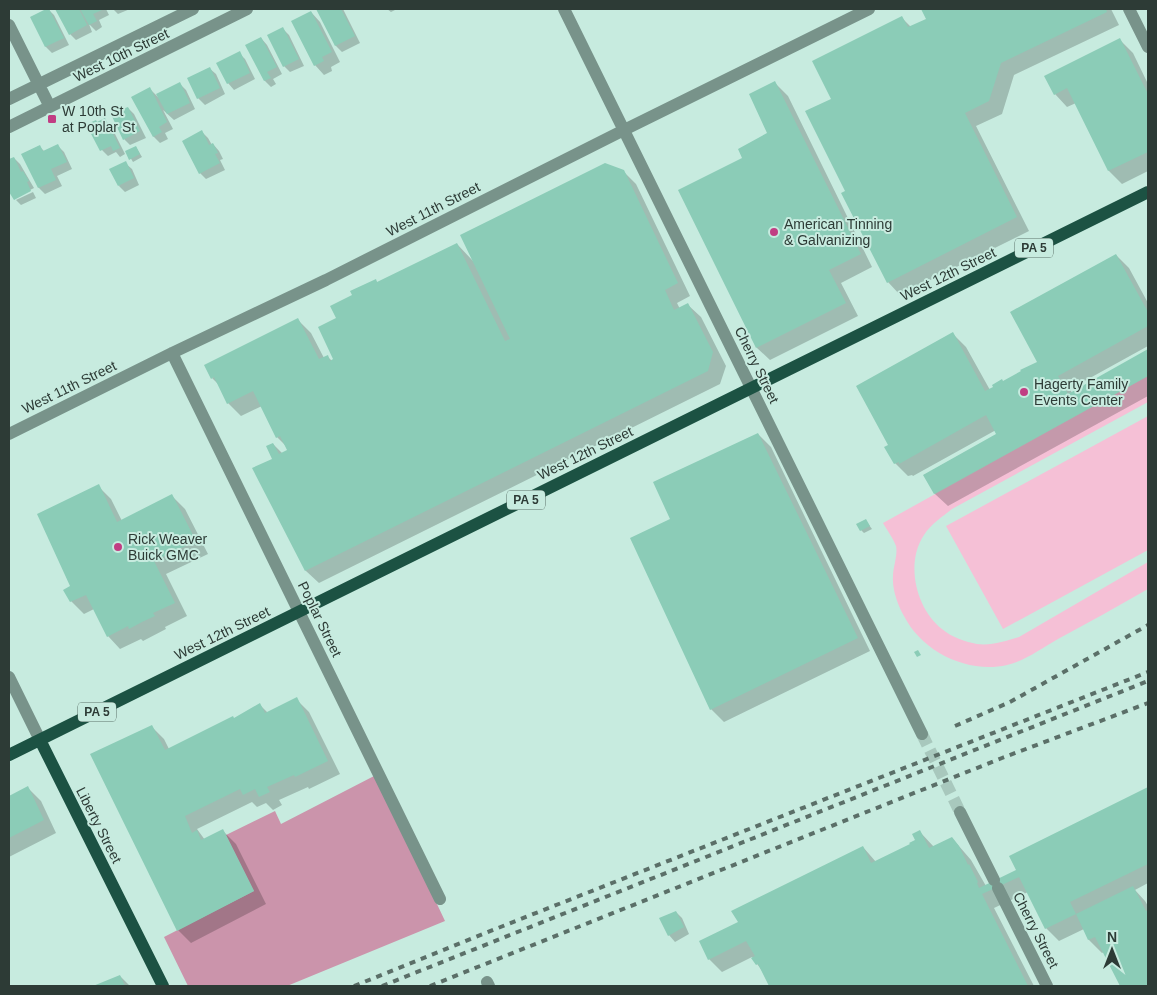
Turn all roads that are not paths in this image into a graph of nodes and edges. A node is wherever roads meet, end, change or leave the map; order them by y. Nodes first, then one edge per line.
1 (193, 9) edge
2 (247, 9) edge
3 (564, 9) edge
4 (869, 9) edge
5 (1129, 9) edge
6 (9, 25) edge
7 (1148, 47) edge
8 (38, 85) junction
9 (9, 99) edge
10 (50, 107) junction
11 (9, 127) edge
12 (624, 130) junction
13 (1148, 192) edge
14 (172, 353) junction
15 (752, 388) junction
16 (9, 434) edge
17 (300, 611) junction
18 (9, 677) edge
19 (922, 734) tunnel mouth
20 (40, 740) junction
21 (9, 755) edge
22 (960, 812) tunnel mouth
23 (440, 899) dead end
24 (163, 986) edge
25 (1047, 986) edge

1 - 8 street, West 10th Street
2 - 10 street, West 10th Street
3 - 12 street, Cherry Street
4 - 12 street, West 11th Street
5 - 7 street
6 - 8 street
8 - 9 street, West 10th Street
8 - 10 street
10 - 11 street, West 10th Street
12 - 14 street, West 11th Street
12 - 15 street, Cherry Street
13 - 15 main road, West 12th Street / PA 5
14 - 16 street, West 11th Street
14 - 17 street, Poplar Street
15 - 17 main road, West 12th Street / PA 5
15 - 19 street, Cherry Street
17 - 20 main road, West 12th Street / PA 5
17 - 23 street, Poplar Street
18 - 20 street, Liberty Street
20 - 21 main road, West 12th Street / PA 5
20 - 24 main road, Liberty Street
22 - 25 street, Cherry Street

